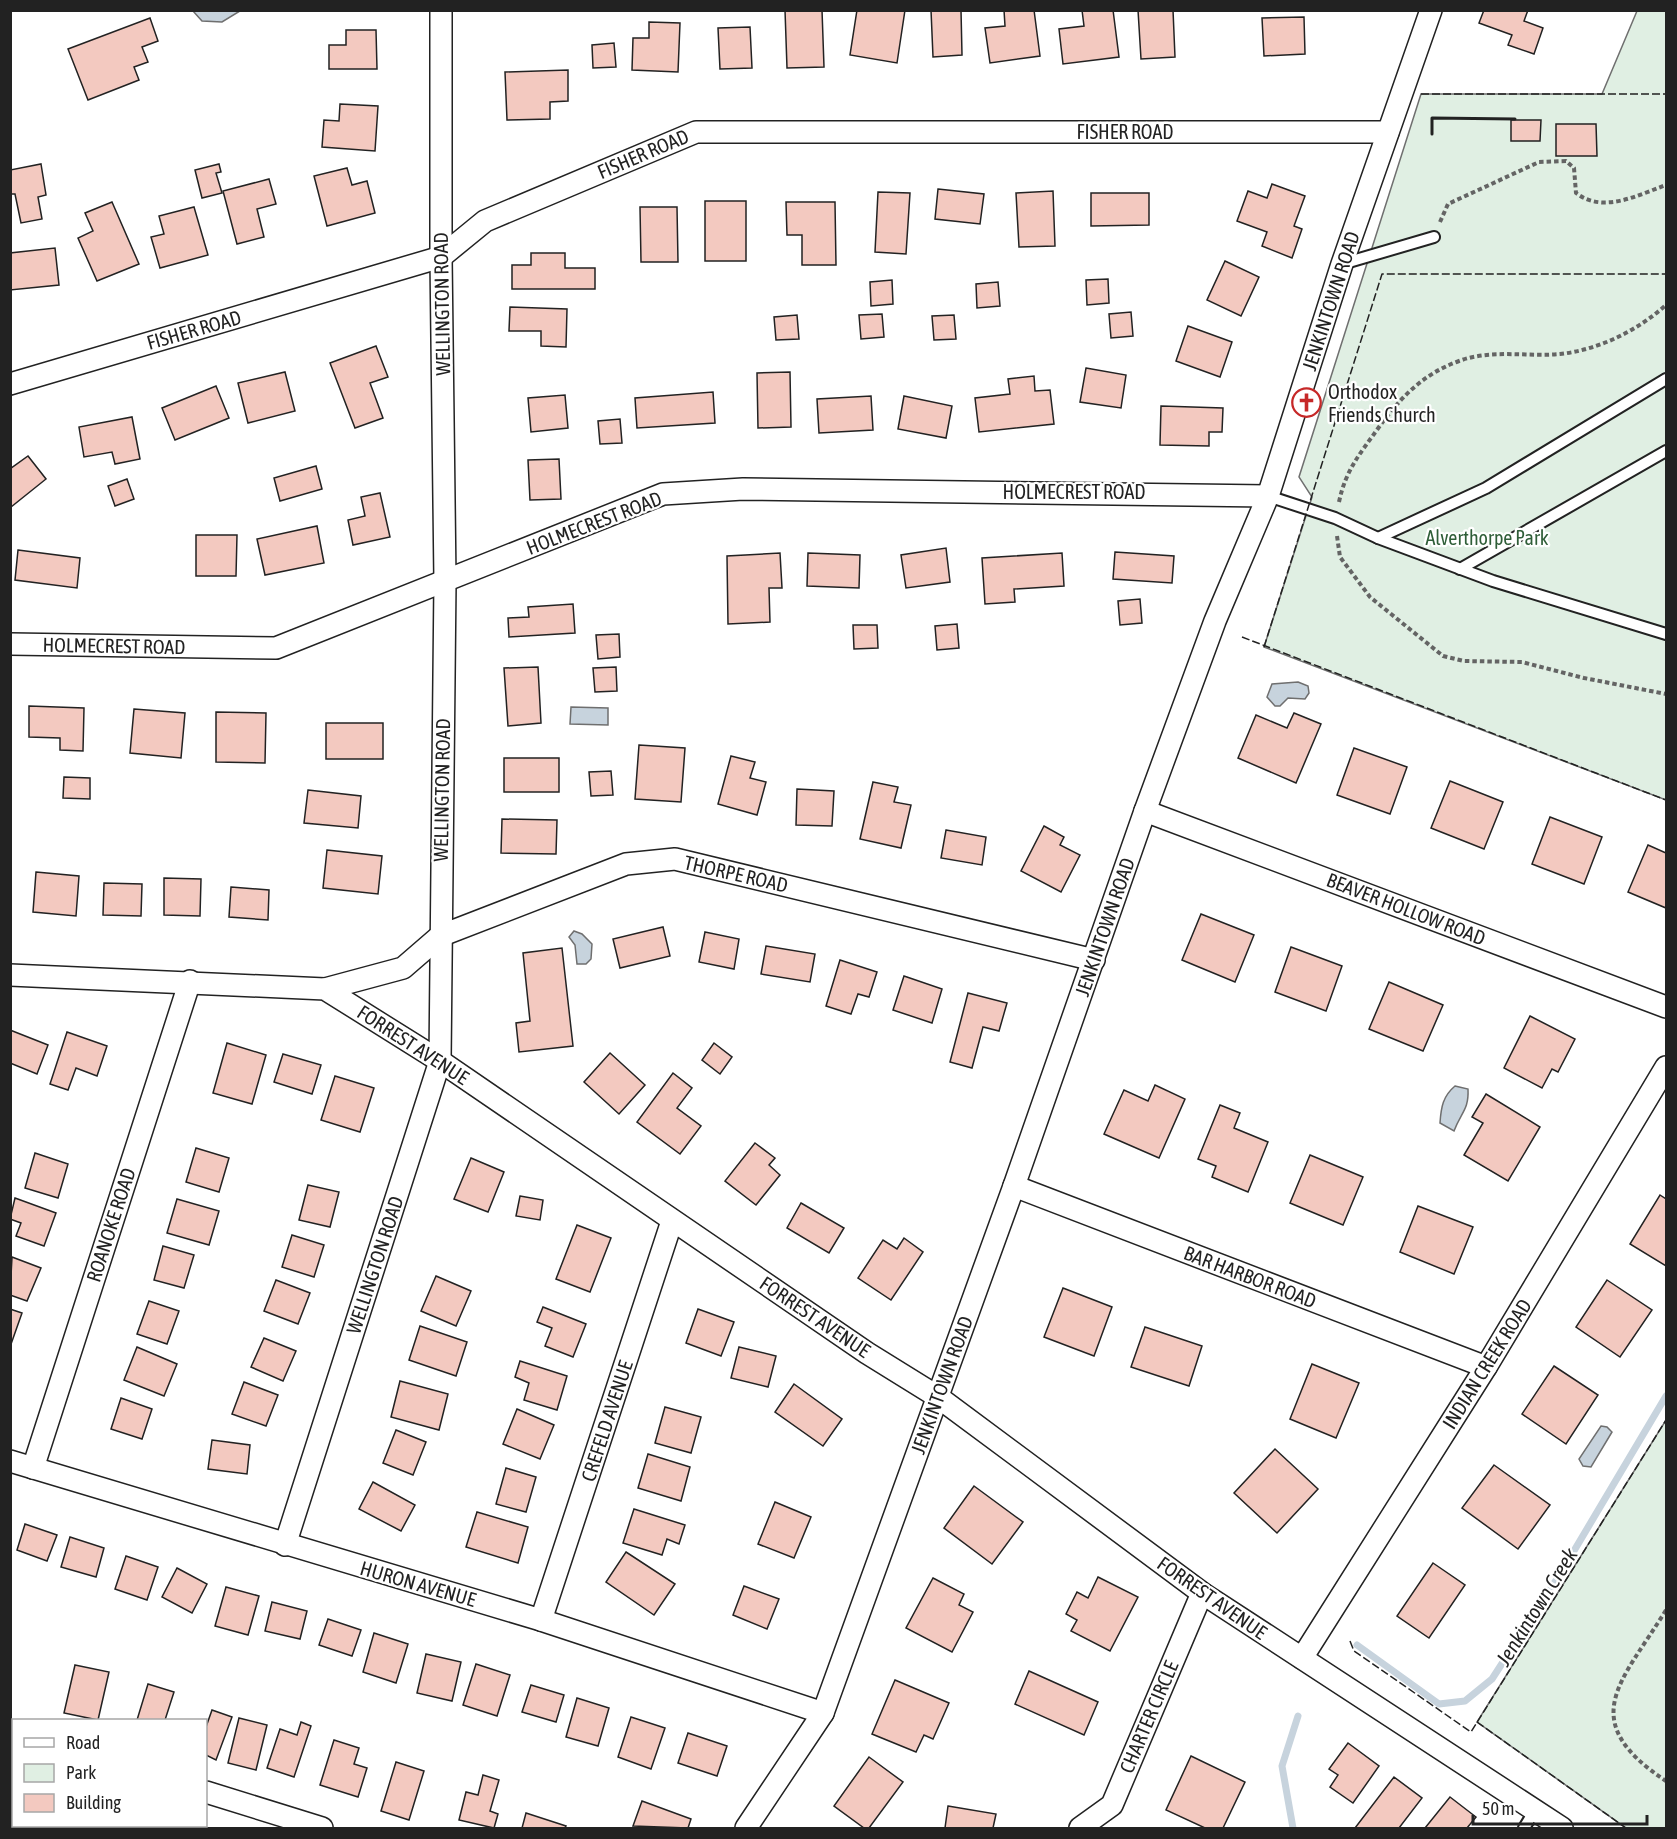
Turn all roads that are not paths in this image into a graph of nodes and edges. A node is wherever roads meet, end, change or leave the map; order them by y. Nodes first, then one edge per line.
1 (441, 10) edge
2 (1431, 10) edge
3 (1388, 132) junction
4 (1434, 237) road end
5 (441, 257) junction
6 (1342, 264) junction
7 (1666, 379) edge
8 (10, 384) edge
9 (1666, 451) edge
10 (1268, 496) junction
11 (1378, 538) junction
12 (1460, 569) junction
13 (446, 581) junction
14 (1666, 634) edge
15 (10, 644) edge
16 (1145, 811) junction
17 (440, 936) junction
18 (1094, 960) junction
19 (10, 975) edge
20 (190, 981) junction
21 (325, 989) junction
22 (1666, 1006) edge
23 (440, 1061) junction
24 (1666, 1067) edge
25 (1014, 1186) junction
26 (672, 1221) junction
27 (1486, 1367) junction
28 (938, 1397) junction
29 (10, 1461) edge
30 (33, 1468) junction
31 (285, 1545) junction
32 (1202, 1593) junction
33 (541, 1620) junction
34 (1302, 1658) junction
35 (823, 1713) junction
36 (207, 1792) edge
37 (1535, 1810) junction
38 (322, 1828) edge
39 (746, 1828) edge
40 (1080, 1828) edge
41 (1524, 1828) edge
42 (1562, 1828) edge

1 - 5 street, WELLINGTON ROAD
2 - 3 street, JENKINTOWN ROAD
3 - 5 street, FISHER ROAD
3 - 6 street, JENKINTOWN ROAD
4 - 6 lane
5 - 8 street, FISHER ROAD
5 - 13 street, WELLINGTON ROAD
6 - 10 street, JENKINTOWN ROAD
7 - 11 lane
9 - 12 lane
10 - 11 lane
10 - 13 street, HOLMECREST ROAD
10 - 16 street, JENKINTOWN ROAD
11 - 12 lane
12 - 14 lane
13 - 15 street, HOLMECREST ROAD
13 - 17 street, WELLINGTON ROAD
16 - 18 street, JENKINTOWN ROAD
16 - 22 street, BEAVER HOLLOW ROAD
17 - 18 street, THORPE ROAD
17 - 21 street, THORPE ROAD
17 - 23 street, WELLINGTON ROAD
18 - 25 street, JENKINTOWN ROAD
19 - 20 street, FORREST AVENUE
20 - 21 street, FORREST AVENUE
20 - 30 street, ROANOKE ROAD
21 - 23 street, FORREST AVENUE
23 - 26 street, FORREST AVENUE
23 - 31 street, WELLINGTON ROAD
24 - 27 street, INDIAN CREEK ROAD
25 - 27 street, BAR HARBOR ROAD
25 - 28 street, JENKINTOWN ROAD
26 - 28 street, FORREST AVENUE
26 - 33 street, CREFELD AVENUE
27 - 34 street, INDIAN CREEK ROAD
28 - 32 street, FORREST AVENUE
28 - 35 street, JENKINTOWN ROAD
29 - 30 street, HURON AVENUE
30 - 31 street, HURON AVENUE
31 - 33 street, HURON AVENUE
32 - 34 street, FORREST AVENUE
32 - 40 street, CHARTER CIRCLE
33 - 35 street, HURON AVENUE
34 - 37 street, FORREST AVENUE
35 - 39 street, JENKINTOWN ROAD
36 - 38 street
37 - 41 lane
37 - 42 street, FORREST AVENUE

